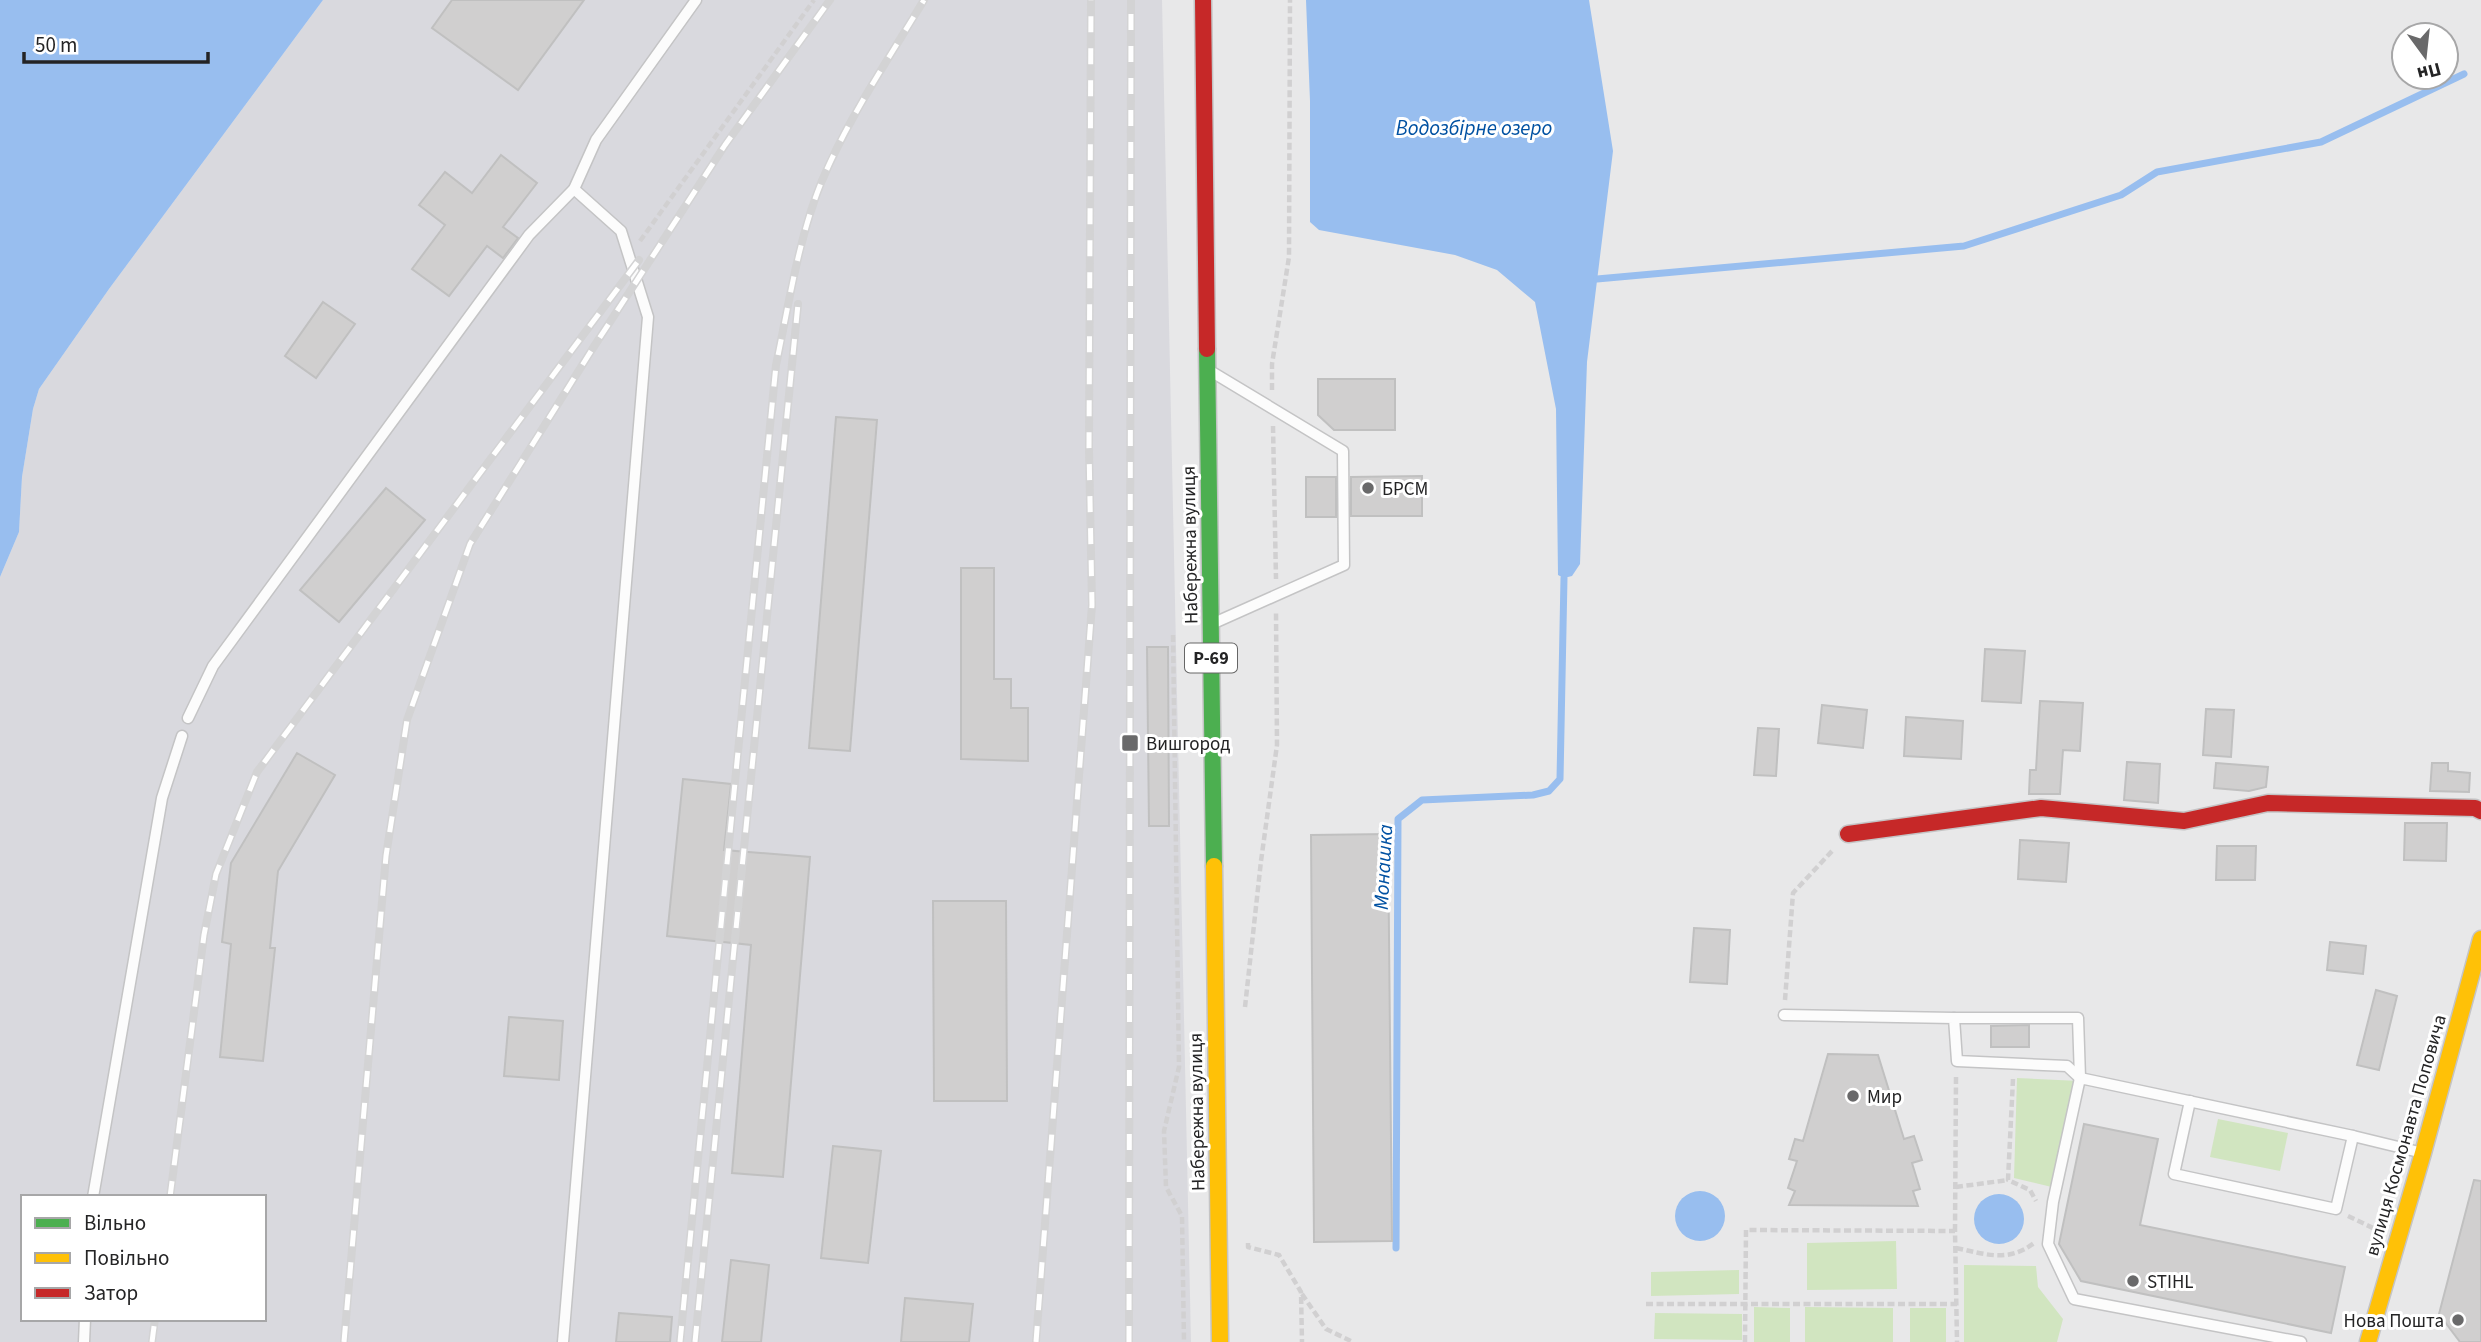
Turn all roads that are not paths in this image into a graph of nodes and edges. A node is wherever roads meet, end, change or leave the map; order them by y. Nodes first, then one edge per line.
1 (696, 0) edge
2 (1203, 0) edge
3 (574, 189) junction
4 (1207, 369) junction
5 (1211, 625) junction
6 (188, 718) dead end
7 (182, 736) dead end
8 (2481, 811) edge
9 (1849, 834) road end
10 (2481, 941) edge
11 (1784, 1015) road end
12 (1954, 1018) junction
13 (2080, 1078) junction
14 (2190, 1101) junction
15 (2353, 1136) junction
16 (2423, 1153) junction
17 (93, 1195) edge
18 (85, 1321) edge
19 (1227, 1338) edge
20 (83, 1342) edge
21 (563, 1342) edge
22 (2301, 1342) edge
23 (2368, 1342) edge

1 - 3 lane
2 - 4 main road, Набережна вулиця / Р-69
3 - 6 lane
3 - 21 lane
4 - 5 main road, Набережна вулиця / Р-69
4 - 5 lane
5 - 19 main road, Набережна вулиця / Р-69
7 - 17 lane
8 - 9 main road
10 - 16 main road, вулиця Космонавта Поповича
11 - 12 lane
12 - 13 lane
12 - 13 lane
13 - 14 lane
13 - 22 lane
14 - 15 lane
14 - 15 lane
15 - 16 lane
16 - 23 main road, вулиця Космонавта Поповича
18 - 20 lane

